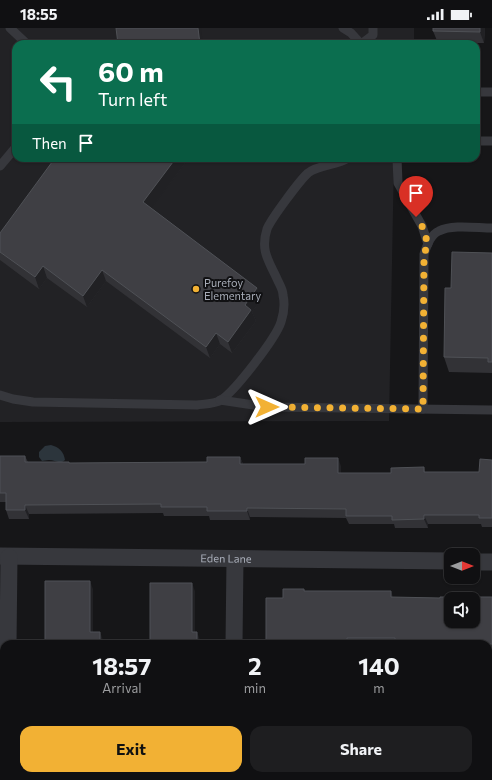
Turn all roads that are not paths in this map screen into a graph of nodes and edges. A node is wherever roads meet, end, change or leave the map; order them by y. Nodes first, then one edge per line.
1 (10, 28) edge
2 (343, 28) edge
3 (373, 28) edge
4 (23, 40) edge
5 (357, 40) edge
6 (366, 40) edge
7 (480, 92) edge
8 (492, 92) edge
9 (480, 141) edge
10 (492, 141) edge
11 (12, 152) edge
12 (340, 162) edge
13 (397, 162) edge
14 (0, 166) edge
15 (492, 228) edge
16 (428, 244) junction
17 (0, 395) edge
18 (220, 400) junction
19 (423, 409) junction
20 (492, 410) edge
21 (4, 557) edge
22 (234, 559) junction
23 (444, 561) edge
24 (480, 562) edge
25 (492, 562) edge
26 (8, 640) edge
27 (234, 640) edge

1 - 4 lane
2 - 5 lane
3 - 6 lane
7 - 8 lane
9 - 10 lane
11 - 14 lane
12 - 18 lane
13 - 16 lane
15 - 16 lane
16 - 19 lane
17 - 18 lane
18 - 19 lane
19 - 20 lane
21 - 22 street, Eden Lane
21 - 26 street
22 - 23 street, Eden Lane
22 - 27 street
24 - 25 street

